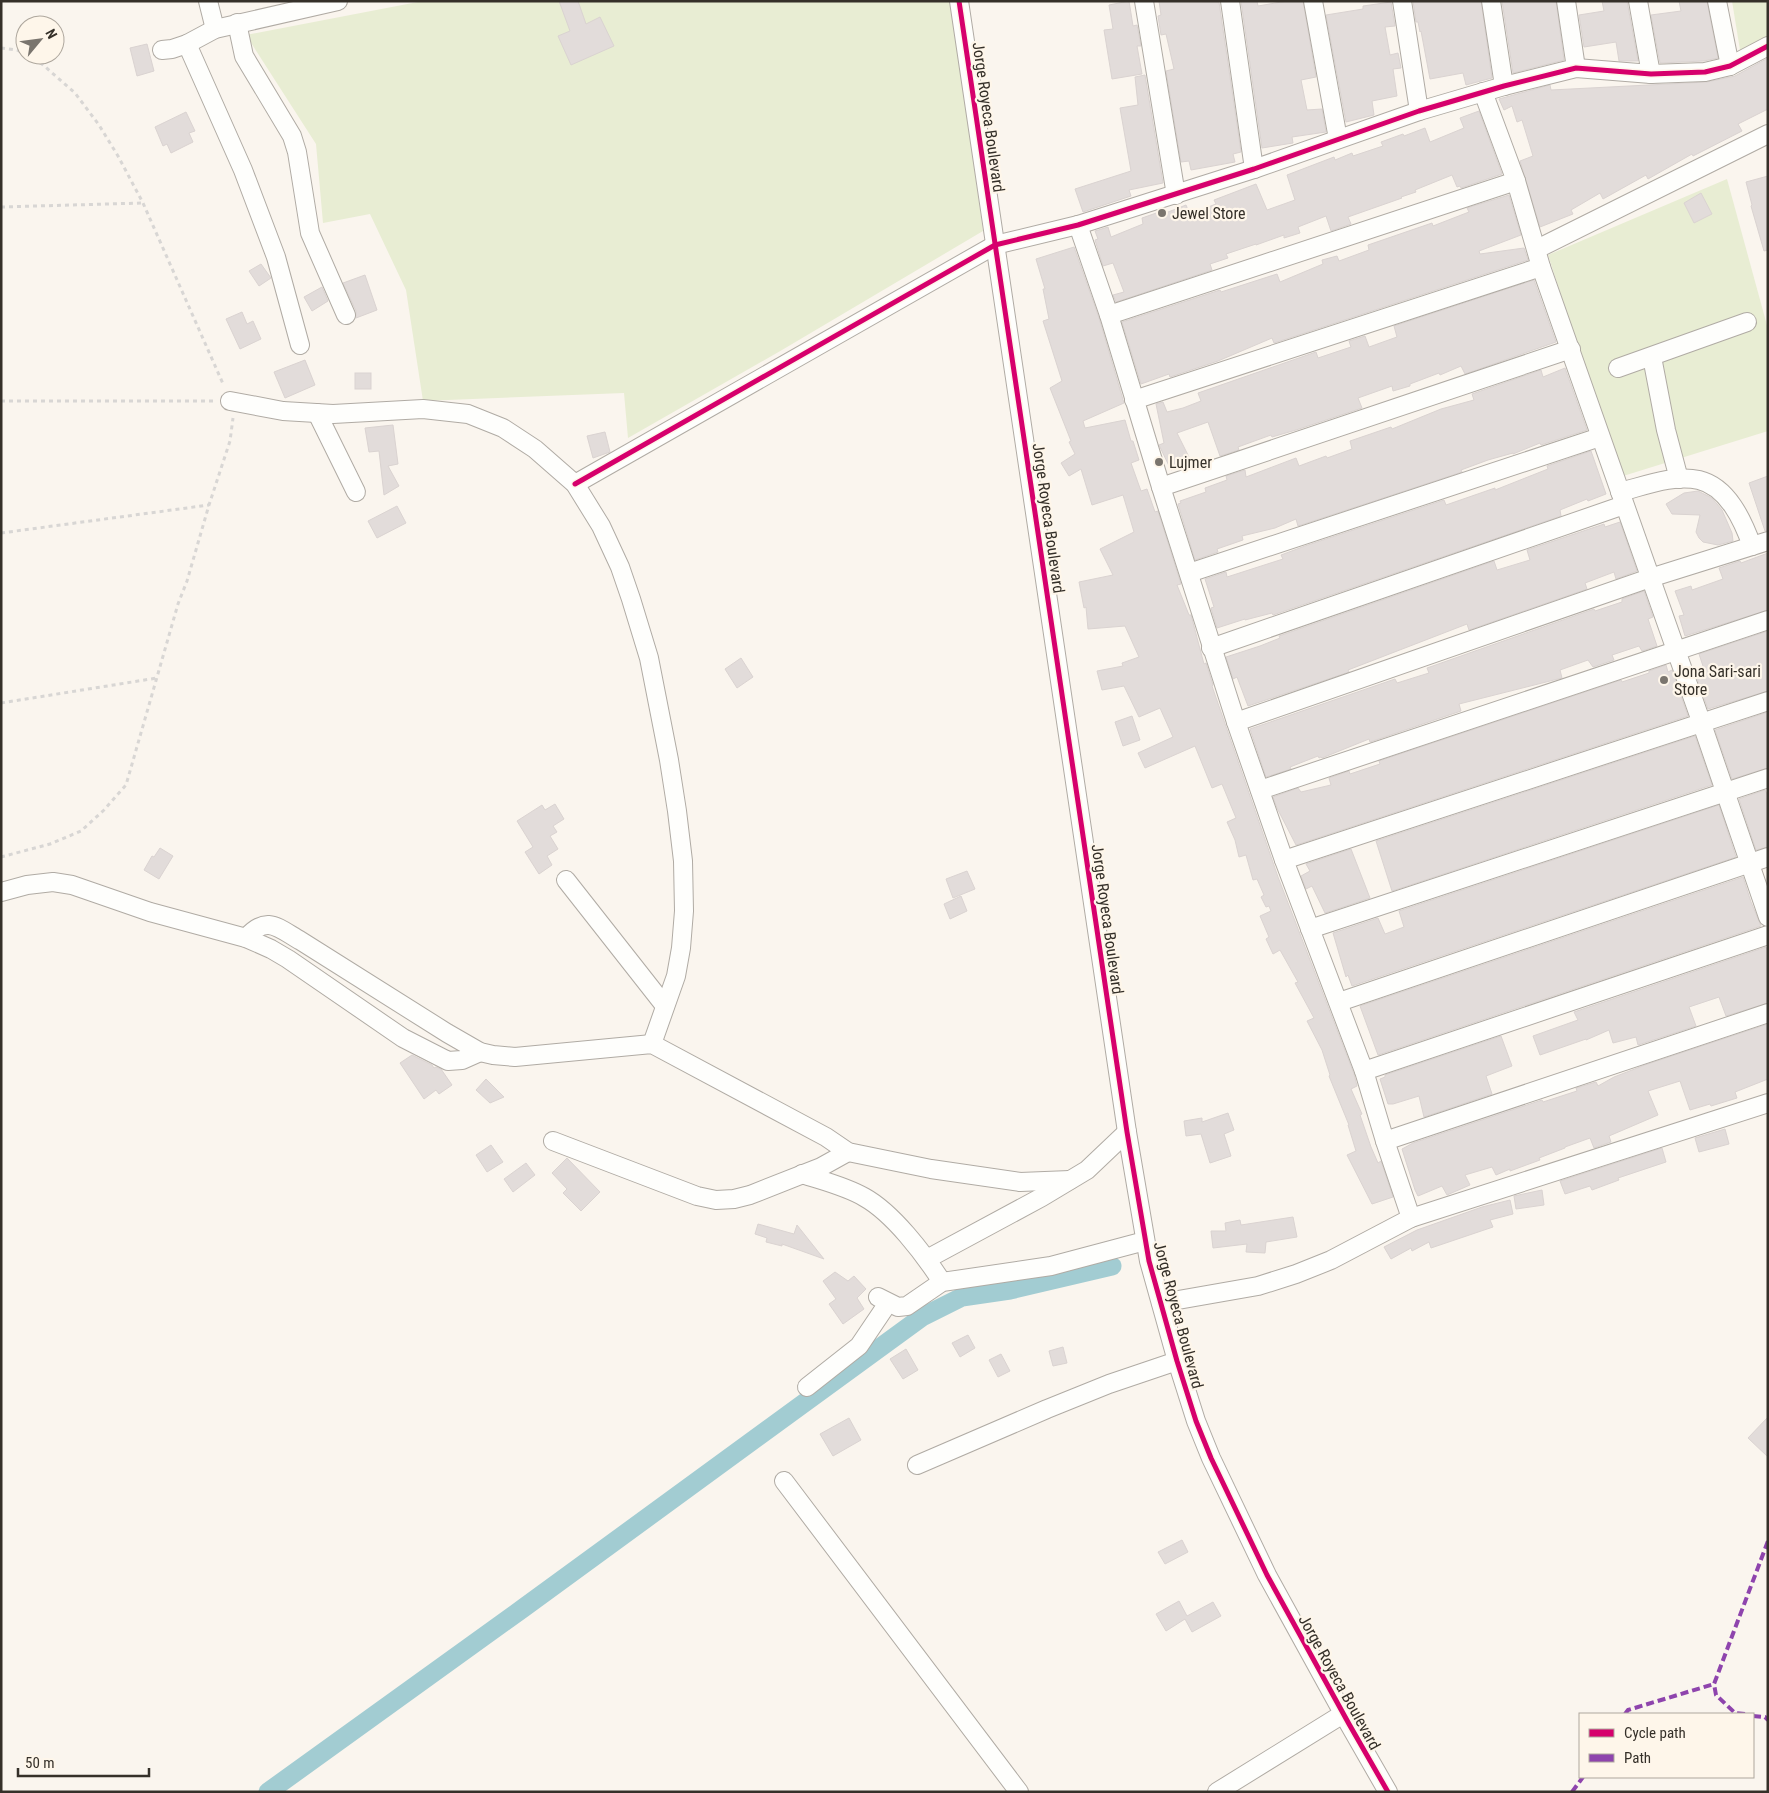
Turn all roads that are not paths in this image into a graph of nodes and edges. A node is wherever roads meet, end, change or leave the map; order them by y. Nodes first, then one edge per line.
1 (208, 1) edge
2 (338, 1) edge
3 (959, 1) edge
4 (1144, 1) edge
5 (1230, 1) edge
6 (1313, 1) edge
7 (1402, 1) edge
8 (1490, 1) edge
9 (1566, 1) edge
10 (1638, 1) edge
11 (1718, 1) edge
12 (237, 23) junction
13 (215, 29) junction
14 (188, 44) junction
15 (1768, 46) edge
16 (162, 50) dead end
17 (1730, 66) junction
18 (1576, 68) junction
19 (1651, 74) junction
20 (1504, 86) junction
21 (1483, 92) junction
22 (1418, 111) junction
23 (1768, 134) edge
24 (1338, 139) junction
25 (1254, 169) junction
26 (1516, 181) junction
27 (1176, 194) junction
28 (1078, 225) junction
29 (995, 244) junction
30 (1537, 249) junction
31 (1541, 266) junction
32 (346, 315) dead end
33 (1109, 315) junction
34 (1747, 322) dead end
35 (300, 345) dead end
36 (1571, 349) junction
37 (1652, 356) junction
38 (1618, 368) dead end
39 (1134, 400) junction
40 (230, 401) road end
41 (317, 413) junction
42 (1600, 436) junction
43 (1679, 479) junction
44 (575, 484) junction
45 (1161, 487) junction
46 (356, 492) dead end
47 (1622, 499) junction
48 (1760, 544) edge
49 (1190, 574) junction
50 (1650, 578) junction
51 (1768, 620) edge
52 (1211, 648) junction
53 (1676, 650) junction
54 (1768, 701) edge
55 (1236, 722) junction
56 (1702, 724) junction
57 (1768, 778) edge
58 (1260, 790) junction
59 (1725, 792) junction
60 (1768, 857) edge
61 (1284, 860) junction
62 (1749, 864) junction
63 (566, 880) dead end
64 (1, 892) edge
65 (1768, 917) edge
66 (1310, 929) junction
67 (1768, 935) edge
68 (246, 938) junction
69 (1339, 1002) junction
70 (665, 1006) junction
71 (1768, 1013) edge
72 (652, 1044) junction
73 (480, 1052) junction
74 (1364, 1072) junction
75 (1768, 1103) edge
76 (1127, 1132) junction
77 (553, 1141) dead end
78 (1385, 1142) junction
79 (848, 1152) junction
80 (802, 1174) junction
81 (1070, 1180) junction
82 (1411, 1218) junction
83 (1145, 1241) junction
84 (927, 1259) junction
85 (942, 1282) junction
86 (1161, 1303) junction
87 (1177, 1361) junction
88 (807, 1387) dead end
89 (917, 1465) dead end
90 (784, 1481) dead end
91 (1343, 1714) junction
92 (1019, 1792) edge
93 (1217, 1792) edge
94 (1388, 1792) edge

1 - 13 street
2 - 12 street
3 - 29 street, Jorge Royeca Boulevard
4 - 27 street
5 - 25 street
6 - 24 street
7 - 22 street
8 - 20 street
9 - 18 street
10 - 19 street
11 - 17 street
12 - 13 street
12 - 32 street
13 - 14 street
14 - 16 street
14 - 35 street
15 - 17 street
17 - 19 street
18 - 19 street
18 - 20 street
20 - 21 street
21 - 22 street
21 - 26 street
22 - 24 street
23 - 30 street
24 - 25 street
25 - 27 street
26 - 30 street
26 - 33 street
27 - 28 street
28 - 29 street
28 - 33 street
29 - 44 street
29 - 76 street, Jorge Royeca Boulevard
30 - 31 street
31 - 36 street
31 - 39 street
33 - 39 street
34 - 37 street
36 - 42 street
36 - 45 street
37 - 38 street
37 - 43 street
39 - 45 street
40 - 41 street
41 - 44 street
41 - 46 street
42 - 47 street
42 - 49 street
43 - 47 street
43 - 48 street
44 - 70 street
45 - 49 street
47 - 50 street
47 - 52 street
48 - 50 street
49 - 52 street
50 - 53 street
50 - 55 street
51 - 53 street
52 - 55 street
53 - 56 street
53 - 58 street
54 - 56 street
55 - 58 street
56 - 59 street
56 - 61 street
57 - 59 street
58 - 61 street
59 - 62 street
59 - 66 street
60 - 62 street
61 - 66 street
62 - 65 street
62 - 69 street
63 - 70 street
64 - 68 street
66 - 69 street
67 - 74 street
68 - 73 street
68 - 73 street
69 - 74 street
70 - 72 street
71 - 78 street
72 - 73 street
72 - 79 street
74 - 78 street
75 - 82 street
76 - 81 street
76 - 83 street, Jorge Royeca Boulevard
77 - 80 street
78 - 82 street
79 - 80 street
79 - 81 street
80 - 84 street
81 - 84 street
82 - 86 street
83 - 85 street
83 - 86 street, Jorge Royeca Boulevard
84 - 85 street
85 - 88 street
86 - 87 street, Jorge Royeca Boulevard
87 - 89 street
87 - 91 street, Jorge Royeca Boulevard
90 - 92 street
91 - 93 street
91 - 94 street, Jorge Royeca Boulevard

